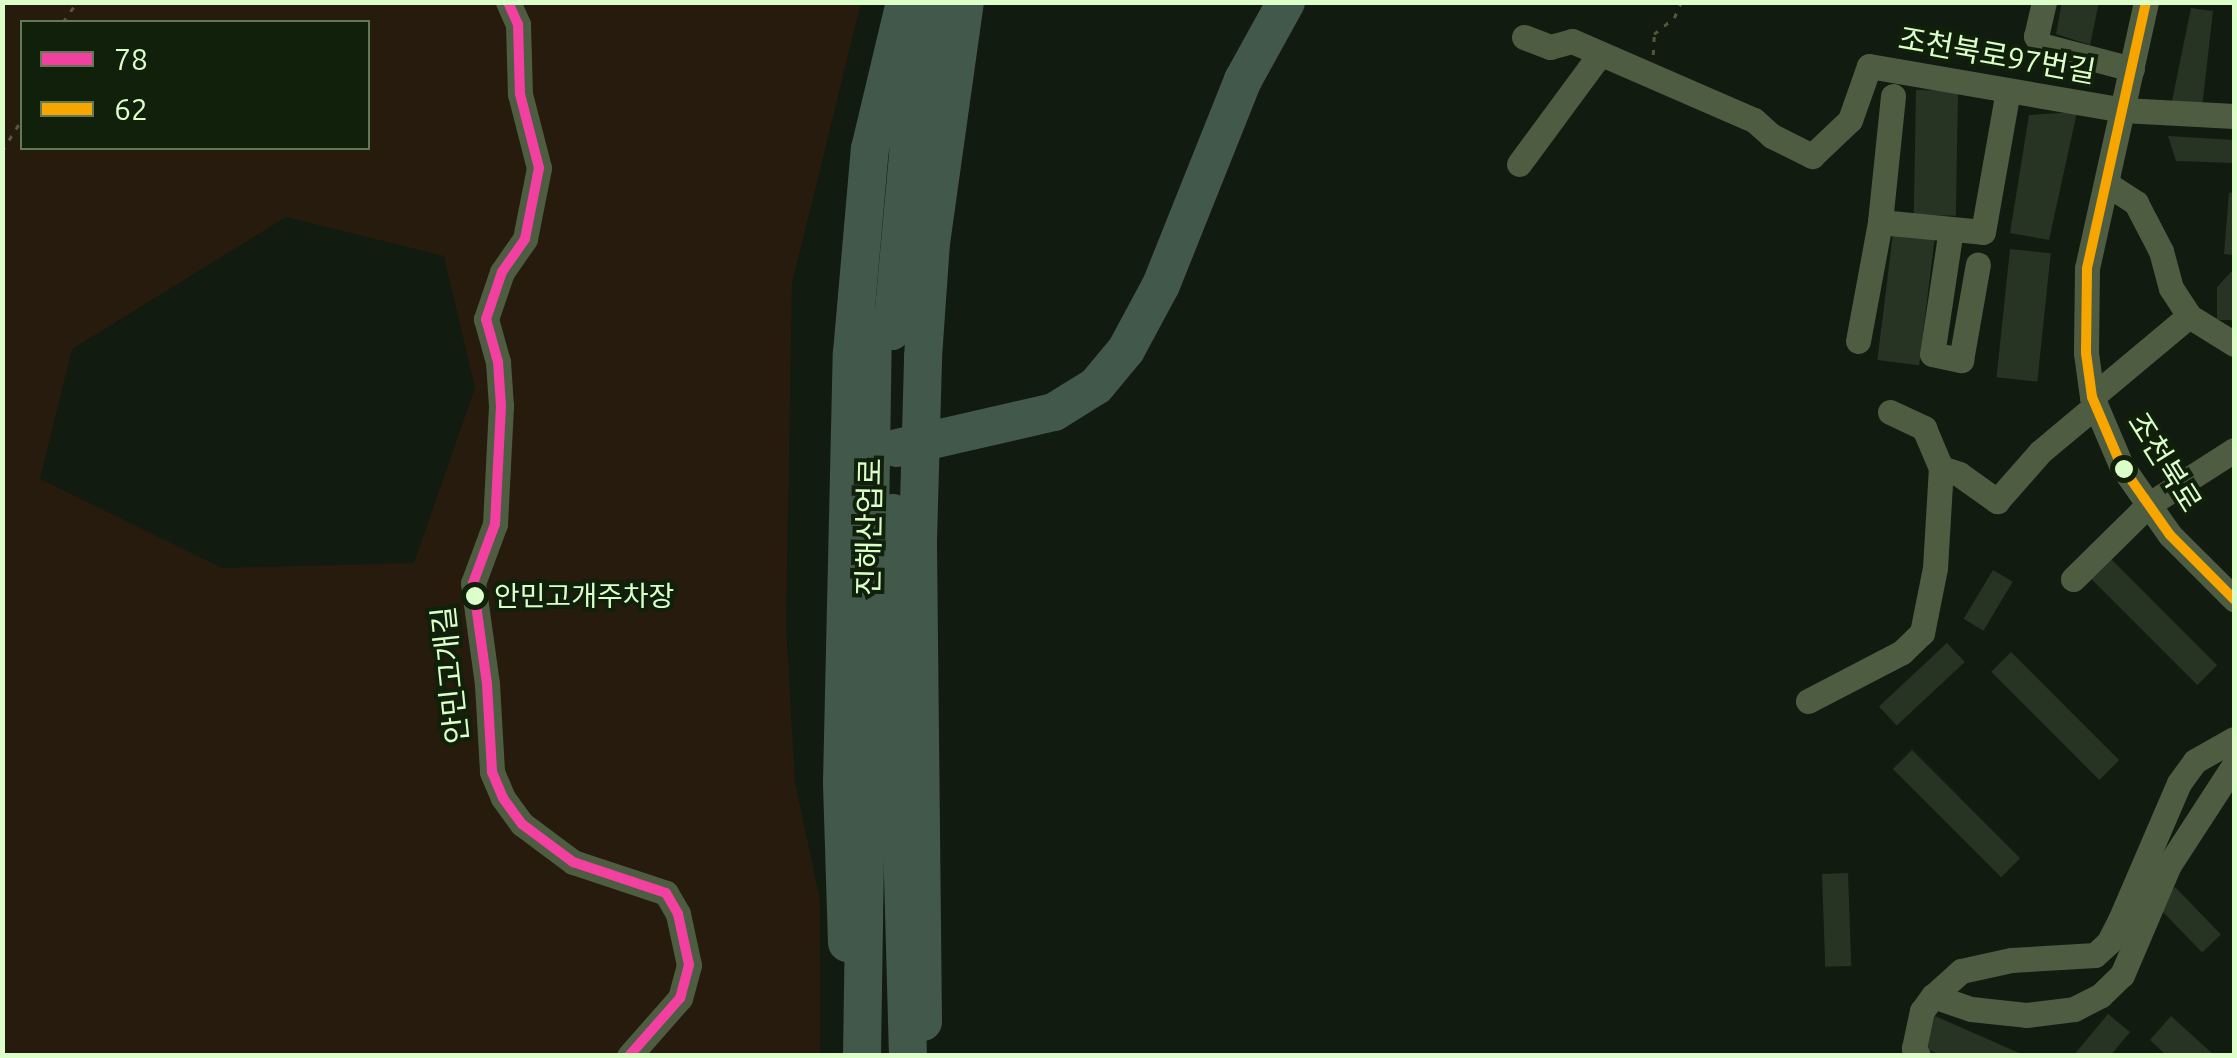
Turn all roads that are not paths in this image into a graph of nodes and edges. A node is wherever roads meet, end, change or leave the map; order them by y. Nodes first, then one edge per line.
1 (508, 2) edge
2 (1266, 2) edge
3 (1286, 2) edge
4 (2044, 2) edge
5 (2146, 2) edge
6 (930, 11) edge
7 (1524, 37) dead end
8 (1600, 54) junction
9 (2132, 69) junction
10 (915, 82) junction
11 (2008, 90) junction
12 (1893, 96) dead end
13 (2123, 110) junction
14 (2234, 116) edge
15 (1519, 164) dead end
16 (2107, 184) junction
17 (1880, 222) junction
18 (1951, 228) junction
19 (1978, 264) dead end
20 (2189, 316) junction
21 (882, 328) junction
22 (1858, 341) dead end
23 (2234, 344) edge
24 (923, 357) junction
25 (2094, 402) junction
26 (1890, 412) dead end
27 (972, 425) junction
28 (920, 434) junction
29 (850, 449) junction
30 (2234, 450) edge
31 (1942, 468) junction
32 (919, 494) junction
33 (2148, 505) junction
34 (2072, 579) dead end
35 (2234, 599) edge
36 (1808, 701) dead end
37 (2234, 739) edge
38 (2234, 765) edge
39 (1933, 996) junction
40 (629, 1056) edge
41 (859, 1056) edge
42 (908, 1056) edge
43 (922, 1056) edge
44 (1918, 1056) edge

1 - 40 street, 안민고개길
2 - 27 highway
3 - 27 highway
4 - 9 street
5 - 9 street, 조천북로
6 - 10 highway, 진해산업로
6 - 10 highway
7 - 8 street, 조천북로97번길
8 - 11 street, 조천북로97번길
8 - 15 street
9 - 13 street, 조천북로
10 - 21 highway, 진해산업로
10 - 24 highway
10 - 29 highway
11 - 13 street, 조천북로97번길
11 - 18 street
12 - 17 street
13 - 14 street, 조천북로97번길
13 - 16 street, 조천북로
16 - 20 street
16 - 25 street, 조천북로
17 - 18 street
17 - 22 street
18 - 19 street
20 - 23 street
20 - 25 street, 조천북로
21 - 41 highway, 진해산업로, bridge
21 - 42 highway, 진해산업로, bridge
24 - 27 highway
24 - 28 highway
25 - 31 street
25 - 33 street, 조천북로
26 - 31 street
27 - 28 highway
27 - 32 highway
28 - 29 highway
28 - 32 highway
29 - 41 highway
30 - 33 street
31 - 36 street
32 - 43 highway
33 - 34 street
33 - 35 street, 조천북로
37 - 39 street
38 - 39 street
39 - 44 street

